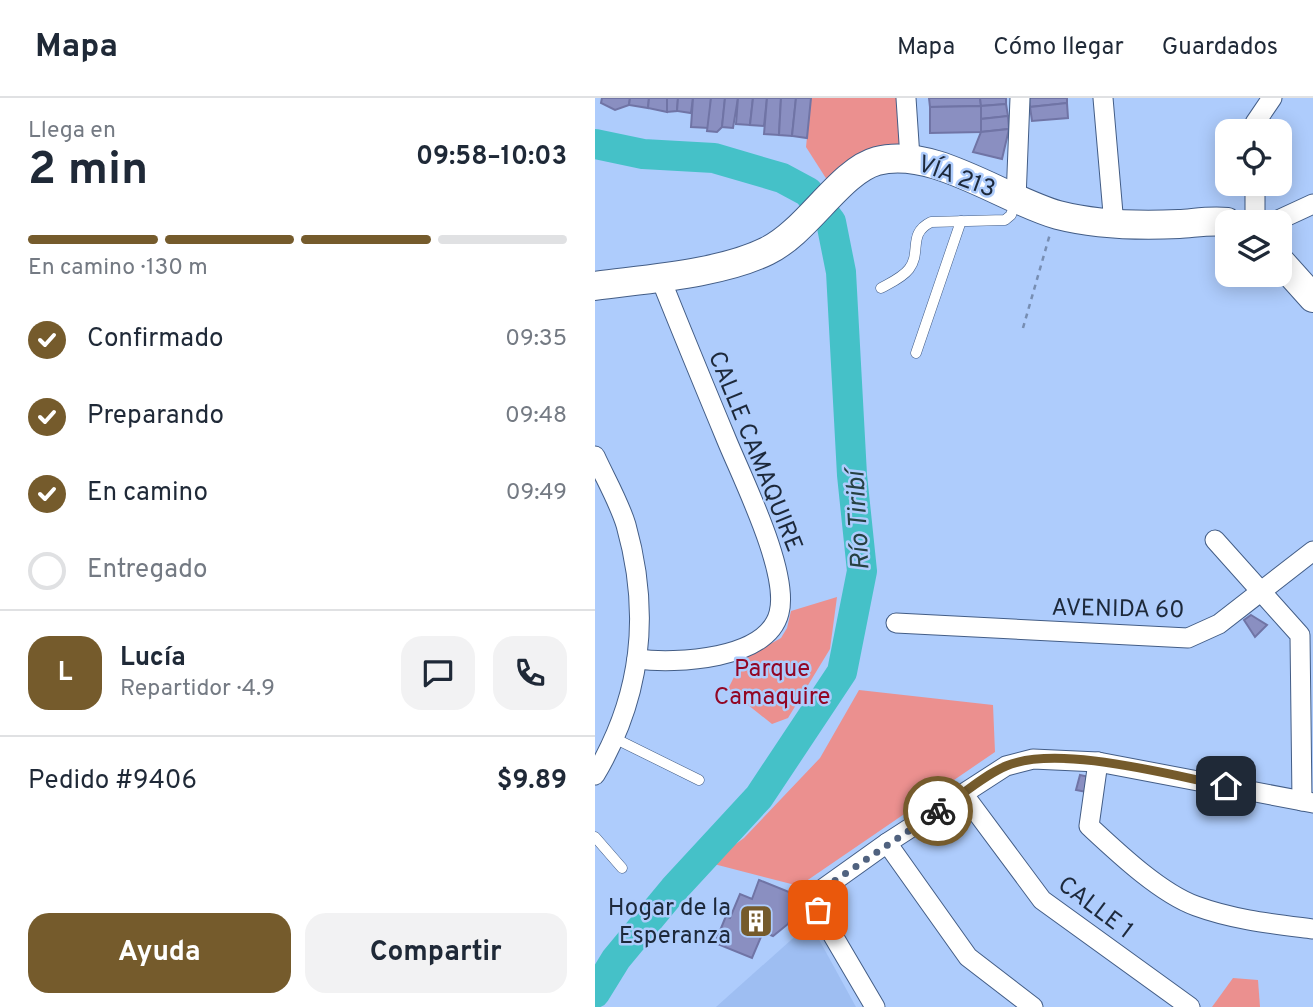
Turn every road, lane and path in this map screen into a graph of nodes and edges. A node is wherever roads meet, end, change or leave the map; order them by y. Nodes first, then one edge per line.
1 (906, 98) edge
2 (1020, 98) edge
3 (1103, 98) edge
4 (1272, 98) edge
5 (1260, 119) edge
6 (910, 158) junction
7 (1016, 199) junction
8 (1313, 204) edge
9 (1292, 214) edge
10 (961, 221) junction
11 (1215, 222) edge
12 (1114, 225) junction
13 (1047, 244) dead end
14 (1292, 275) edge
15 (660, 277) junction
16 (595, 286) edge
17 (881, 288) dead end
18 (1313, 298) edge
19 (1023, 328) dead end
20 (916, 353) dead end
21 (595, 456) edge
22 (1215, 540) dead end
23 (1313, 551) edge
24 (1261, 593) junction
25 (896, 623) dead end
26 (1307, 634) edge
27 (637, 659) junction
28 (616, 738) junction
29 (1098, 762) junction
30 (595, 775) edge
31 (699, 780) dead end
32 (964, 795) junction
33 (1308, 802) edge
34 (595, 837) edge
35 (887, 842) junction
36 (622, 868) dead end
37 (1313, 929) edge
38 (875, 1007) edge
39 (1033, 1007) edge
40 (1190, 1007) edge

1 - 6 street
2 - 7 street
3 - 12 street
4 - 5 street
6 - 7 main road, VÍA 213
6 - 15 main road, VÍA 213
7 - 10 lane
7 - 12 main road, VÍA 213
8 - 9 street
10 - 17 lane
10 - 20 lane
11 - 12 main road, VÍA 213
13 - 19 path
14 - 18 main road
15 - 16 main road, VÍA 213
15 - 27 street, CALLE CAMAQUIRE
21 - 27 street
22 - 24 street
23 - 24 street, AVENIDA 60
24 - 25 street, AVENIDA 60
24 - 26 street
26 - 33 street
27 - 28 street
28 - 30 street
28 - 31 lane
29 - 32 street
29 - 33 street
29 - 37 street
32 - 35 street
32 - 40 street, CALLE 1
34 - 36 lane
35 - 38 street
35 - 39 street

